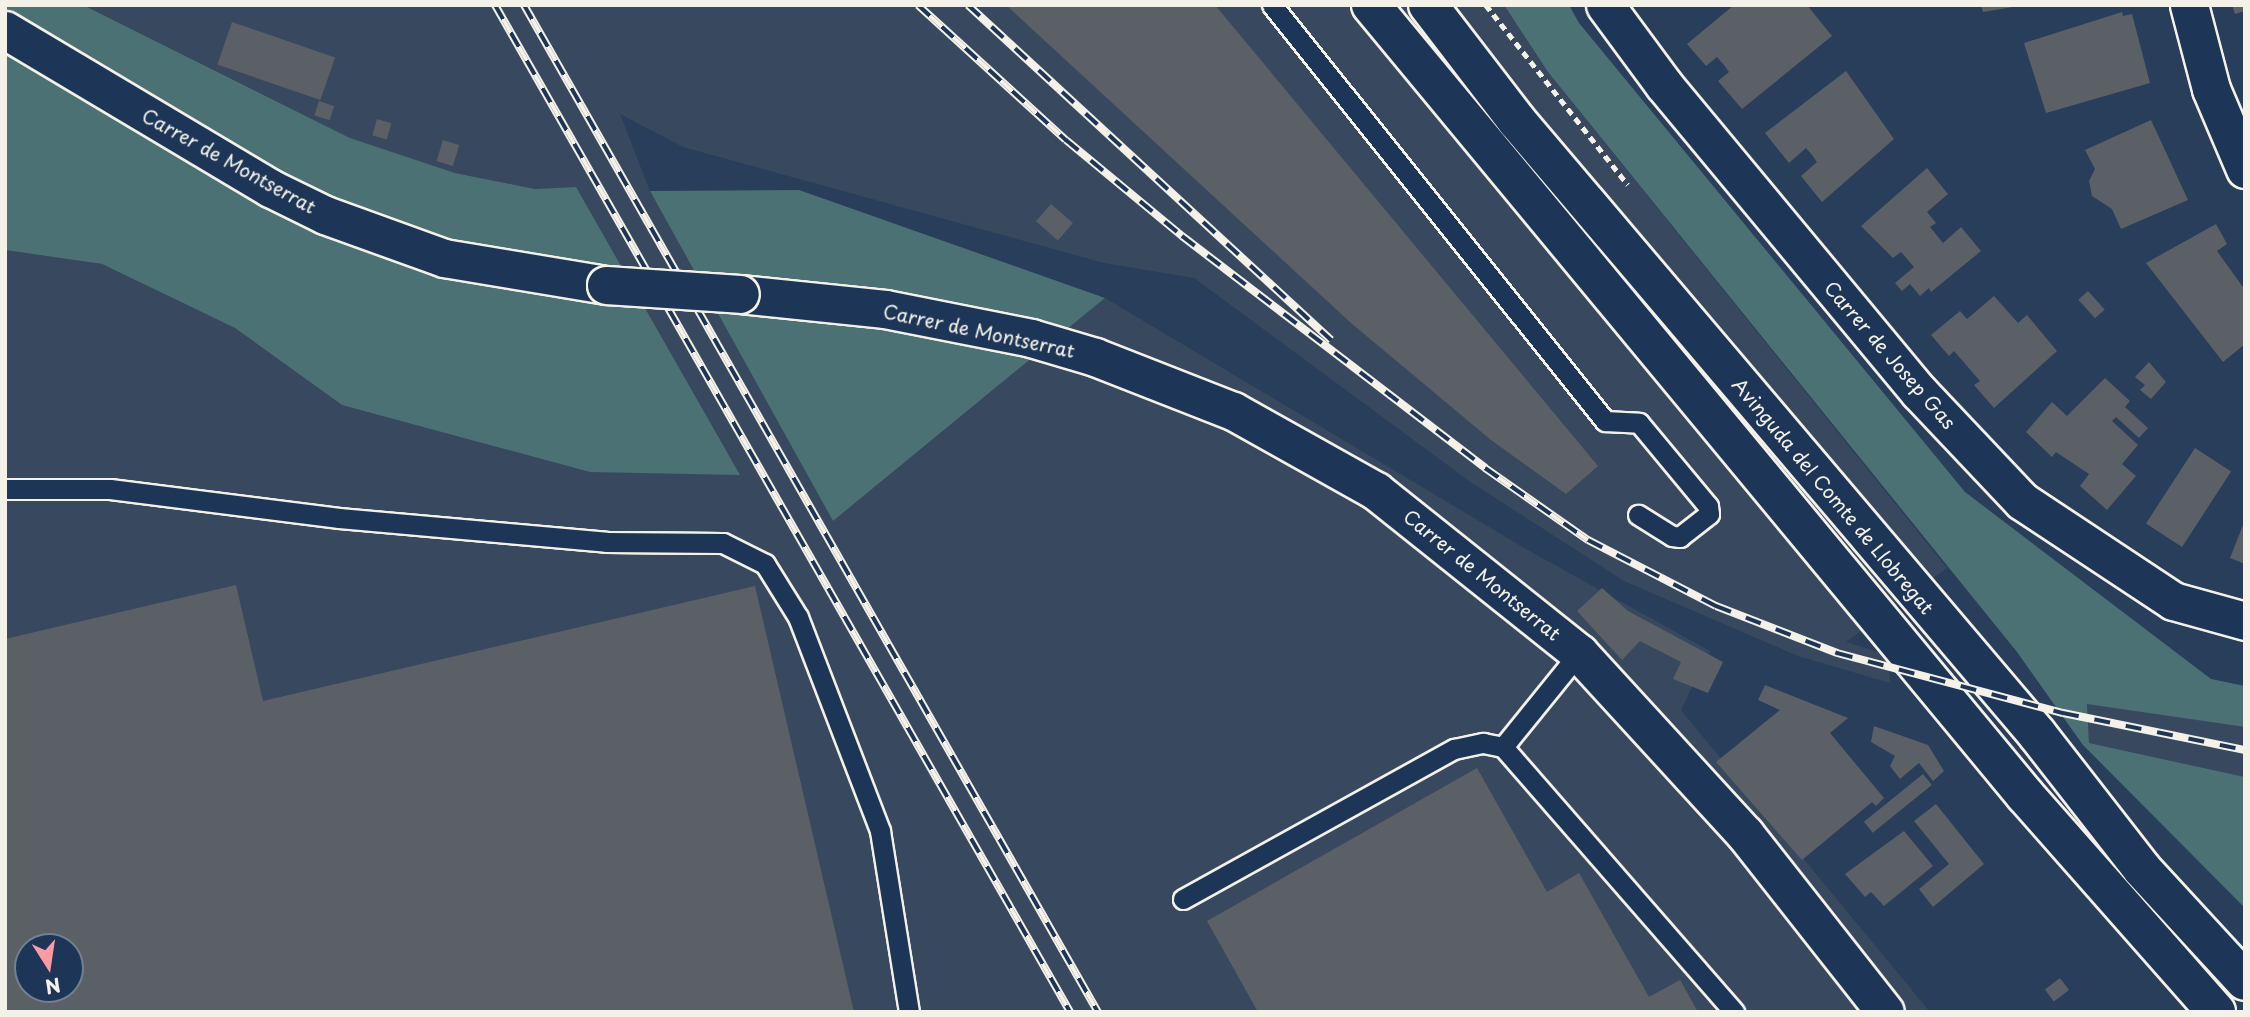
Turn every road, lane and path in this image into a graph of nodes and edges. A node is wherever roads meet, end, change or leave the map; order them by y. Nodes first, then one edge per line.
1 (1272, 5) edge
2 (1371, 5) edge
3 (1428, 5) edge
4 (1605, 5) edge
5 (2189, 5) edge
6 (5, 30) edge
7 (2245, 169) edge
8 (5, 489) edge
9 (1638, 515) dead end
10 (2245, 621) edge
11 (1579, 653) junction
12 (1503, 747) junction
13 (1183, 899) dead end
14 (2245, 981) edge
15 (909, 1012) edge
16 (1734, 1012) edge
17 (1885, 1012) edge
18 (2216, 1012) edge

1 - 9 lane
2 - 18 main road
3 - 14 main road, Avinguda del Comte de Llobregat
4 - 10 street, Carrer de Josep Gas
5 - 7 street
6 - 11 street, Carrer de Montserrat, bridge
8 - 15 lane
11 - 12 lane
11 - 17 street, Carrer de Montserrat
12 - 13 lane
12 - 16 lane

